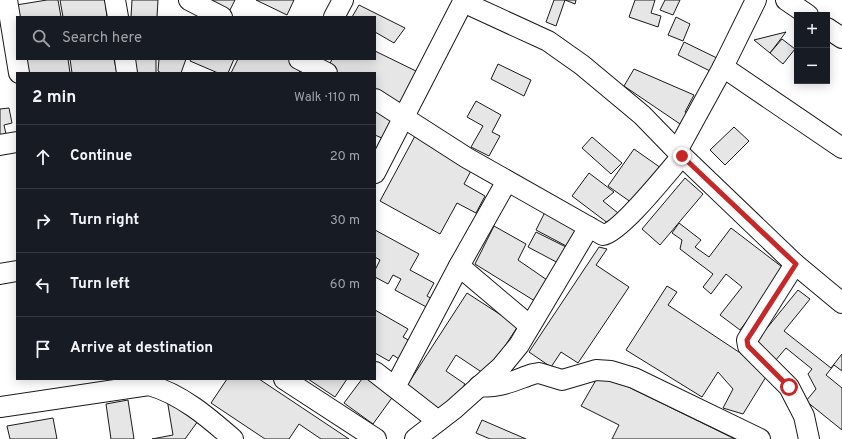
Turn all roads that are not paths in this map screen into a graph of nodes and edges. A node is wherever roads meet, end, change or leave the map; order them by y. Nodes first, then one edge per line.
1 (7, 0) edge
2 (115, 0) edge
3 (189, 0) edge
4 (343, 0) edge
5 (756, 0) edge
6 (786, 0) edge
7 (463, 1) edge
8 (804, 12) edge
9 (118, 16) edge
10 (220, 16) edge
11 (335, 16) edge
12 (830, 30) edge
13 (842, 38) edge
14 (16, 55) edge
15 (17, 60) edge
16 (125, 60) edge
17 (723, 67) junction
18 (19, 72) edge
19 (127, 72) edge
20 (376, 100) edge
21 (404, 117) junction
22 (16, 142) edge
23 (0, 145) edge
24 (842, 148) edge
25 (679, 154) junction
26 (376, 171) edge
27 (507, 181) junction
28 (589, 227) junction
29 (796, 264) junction
30 (459, 266) junction
31 (16, 271) edge
32 (0, 274) edge
33 (842, 303) edge
34 (530, 326) junction
35 (376, 373) edge
36 (286, 380) edge
37 (479, 386) junction
38 (394, 387) junction
39 (1, 402) edge
40 (438, 421) junction
41 (233, 439) edge
42 (376, 439) edge
43 (415, 439) edge
44 (760, 439) edge
45 (809, 439) edge

1 - 14 street
2 - 9 street
3 - 10 street
4 - 11 street
5 - 17 street
6 - 8 street
7 - 21 street
7 - 25 street
12 - 13 street
15 - 18 street
16 - 19 street
17 - 24 street
17 - 25 street
20 - 21 street
21 - 26 street
21 - 27 street
22 - 23 street
25 - 28 street
25 - 29 street
27 - 28 street
27 - 30 street
28 - 34 street
29 - 33 street
29 - 45 street
30 - 34 street
30 - 38 street
31 - 32 street
34 - 37 street
35 - 38 street
36 - 42 street
37 - 40 street
37 - 44 street
38 - 40 street
39 - 41 street
40 - 43 street

